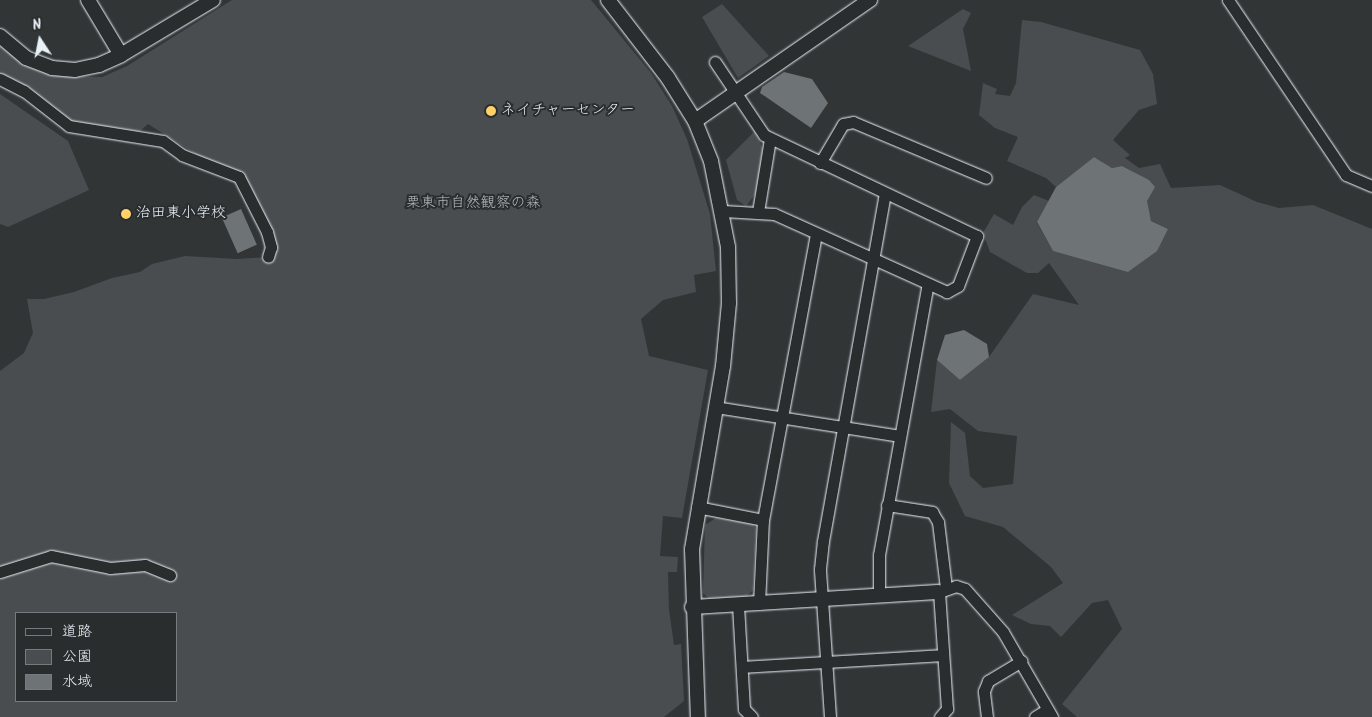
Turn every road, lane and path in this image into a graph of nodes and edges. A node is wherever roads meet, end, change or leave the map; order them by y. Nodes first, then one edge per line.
1 (88, 0) edge
2 (213, 0) edge
3 (608, 0) edge
4 (870, 0) edge
5 (1228, 0) edge
6 (0, 36) edge
7 (121, 55) junction
8 (715, 62) dead end
9 (0, 79) edge
10 (735, 93) junction
11 (695, 121) junction
12 (770, 139) junction
13 (820, 163) junction
14 (986, 178) dead end
15 (1372, 186) edge
16 (885, 193) junction
17 (723, 211) junction
18 (758, 212) junction
19 (816, 234) junction
20 (268, 257) dead end
21 (874, 259) junction
22 (928, 284) junction
23 (715, 407) junction
24 (781, 418) junction
25 (842, 426) junction
26 (900, 436) junction
27 (888, 505) junction
28 (697, 508) junction
29 (763, 520) junction
30 (0, 572) edge
31 (170, 574) dead end
32 (942, 590) junction
33 (880, 596) junction
34 (822, 600) junction
35 (759, 604) junction
36 (738, 605) junction
37 (692, 607) junction
38 (943, 655) junction
39 (1021, 661) junction
40 (826, 663) junction
41 (742, 668) junction
42 (1049, 713) edge
43 (698, 717) edge
44 (752, 717) edge
45 (830, 717) edge
46 (940, 717) edge
47 (986, 717) edge
48 (1034, 717) edge

1 - 7 street
2 - 7 street
3 - 11 street
4 - 10 street
5 - 15 street
6 - 7 street
8 - 10 street
9 - 20 street
10 - 11 street
10 - 12 street
11 - 17 street
12 - 13 street
12 - 18 street
13 - 14 street
13 - 16 street
16 - 21 street
16 - 22 street
17 - 18 street
17 - 23 street
18 - 19 street
19 - 21 street
19 - 24 street
21 - 22 street
21 - 25 street
22 - 26 street
23 - 24 street
23 - 28 street
24 - 25 street
24 - 29 street
25 - 26 street
25 - 34 street
26 - 27 street
27 - 32 street
27 - 33 street
28 - 29 street
28 - 37 street
29 - 35 street
30 - 31 street
32 - 33 street
32 - 38 street
32 - 39 street
33 - 34 street
34 - 35 street
34 - 40 street
35 - 36 street
36 - 37 street
36 - 41 street
37 - 43 street
38 - 40 street
38 - 46 street
39 - 42 street
39 - 47 street
40 - 41 street
40 - 45 street
41 - 44 street
42 - 48 street

